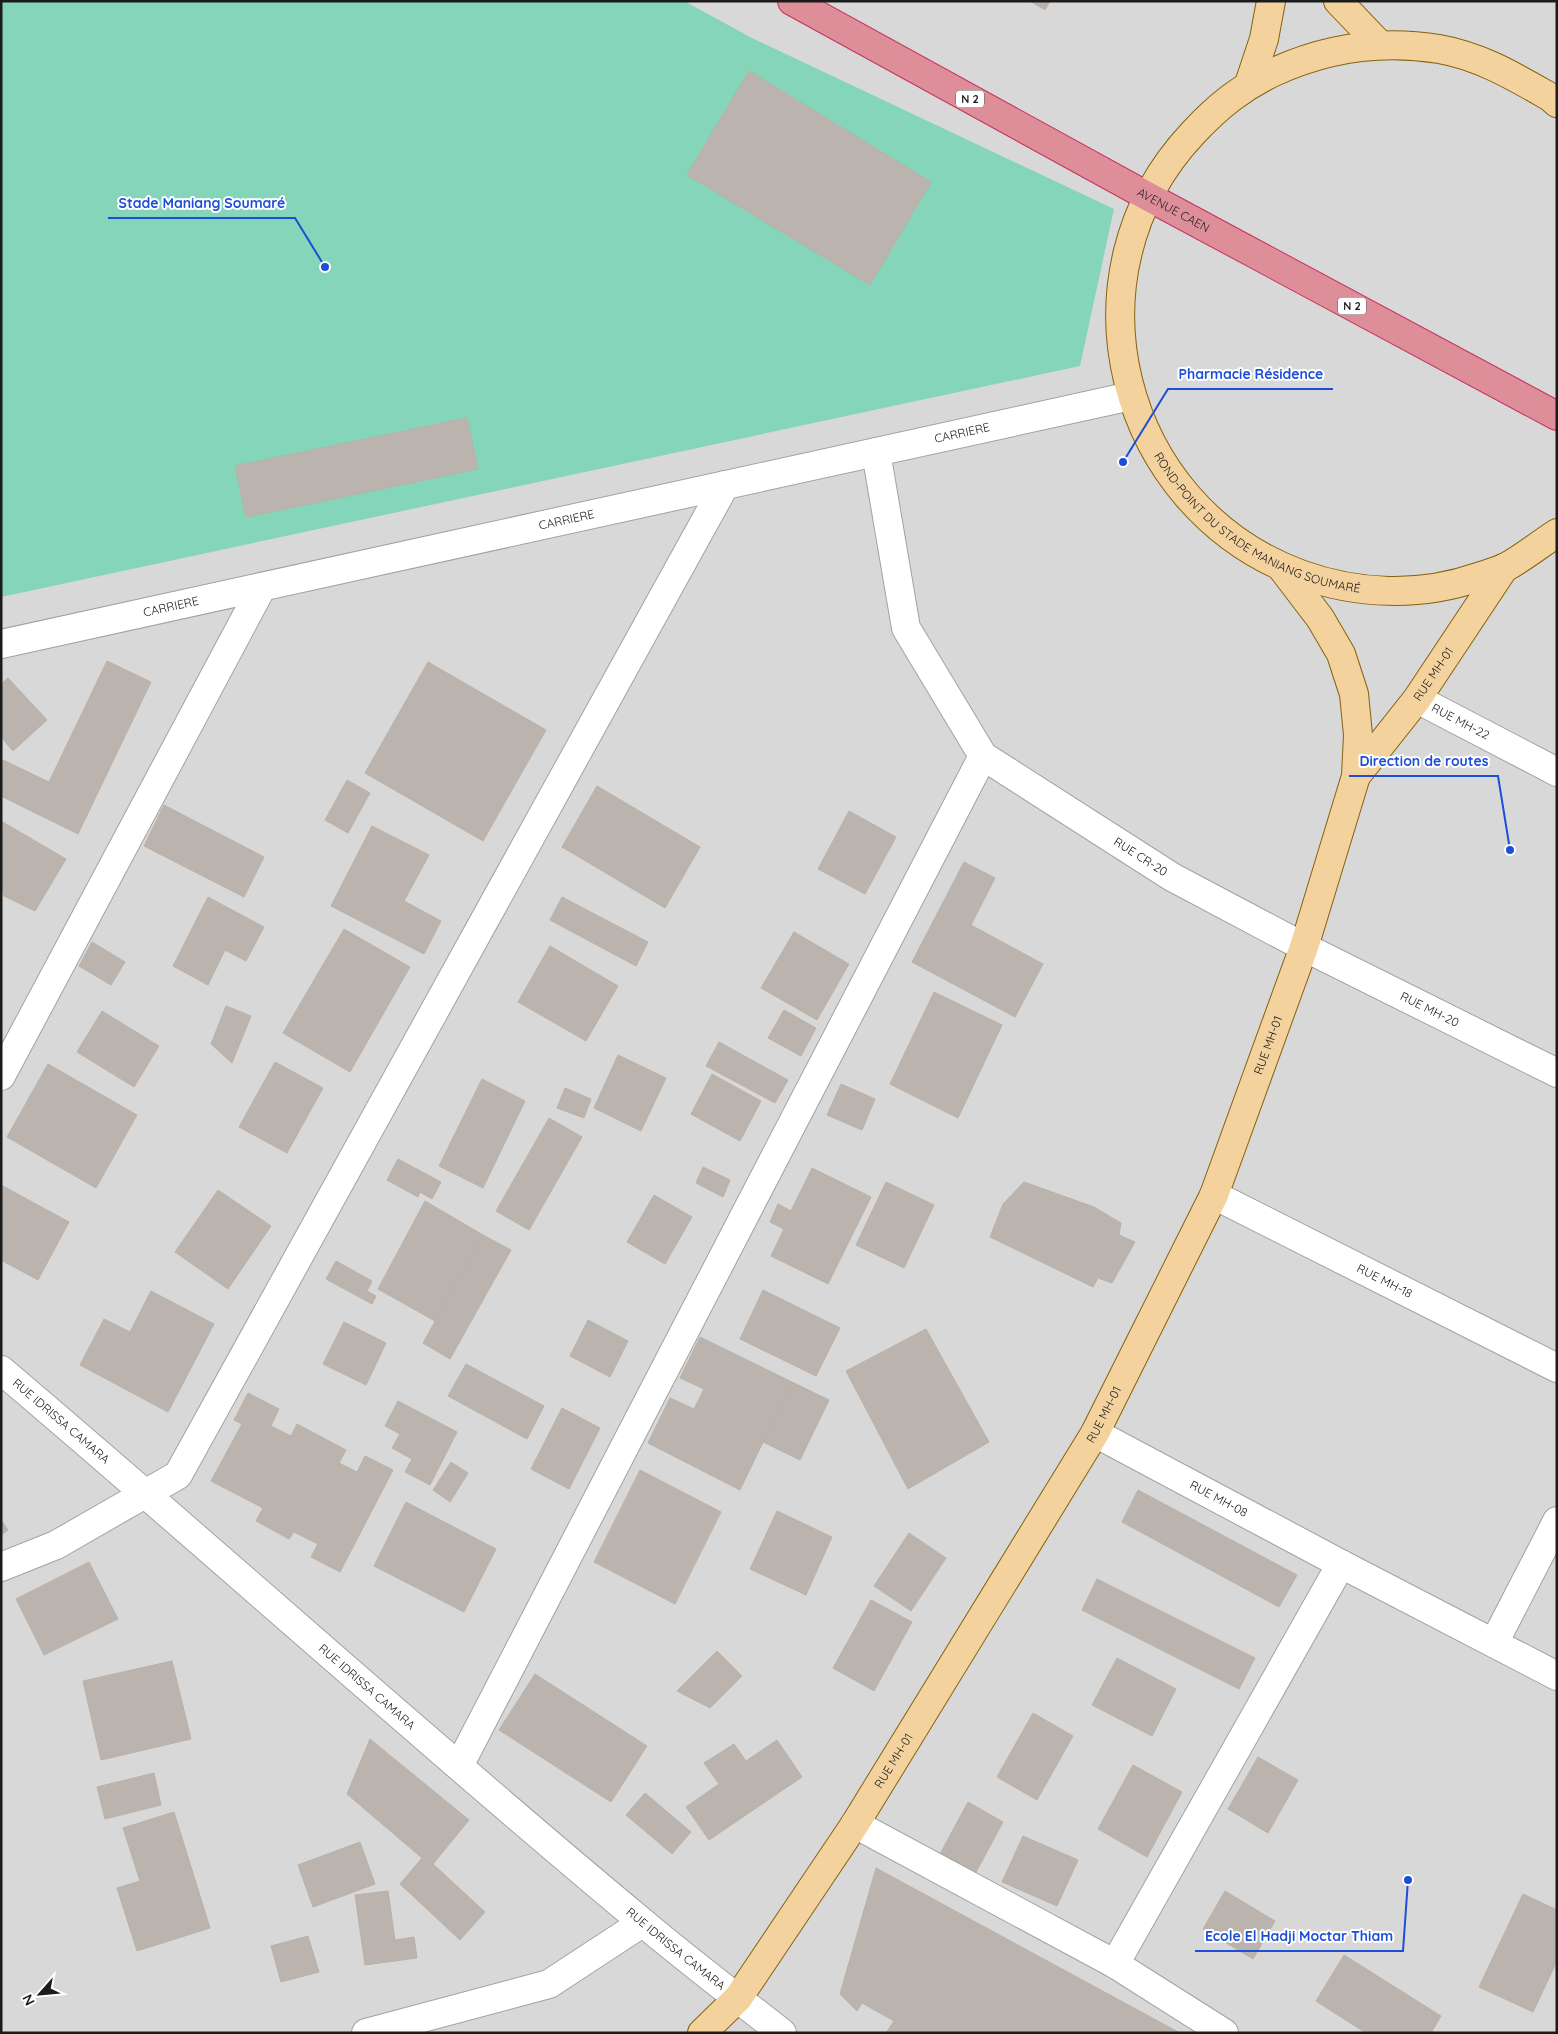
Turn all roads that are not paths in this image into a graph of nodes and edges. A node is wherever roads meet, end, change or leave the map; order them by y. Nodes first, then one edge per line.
1 (792, 1) edge
2 (1271, 1) edge
3 (1338, 1) edge
4 (1380, 45) junction
5 (1249, 84) junction
6 (1557, 103) edge
7 (1147, 196) junction
8 (1131, 396) junction
9 (1557, 416) edge
10 (876, 452) junction
11 (725, 485) junction
12 (1557, 533) edge
13 (1281, 567) junction
14 (1504, 568) junction
15 (262, 587) junction
16 (1, 644) edge
17 (1417, 700) junction
18 (983, 756) junction
19 (1557, 772) edge
20 (1356, 776) junction
21 (1304, 947) junction
22 (1557, 1073) edge
23 (1, 1076) edge
24 (1214, 1195) junction
25 (1557, 1368) edge
26 (1, 1370) edge
27 (1095, 1433) junction
28 (147, 1493) junction
29 (1557, 1521) edge
30 (1341, 1564) junction
31 (1, 1567) edge
32 (1494, 1643) junction
33 (1557, 1676) edge
34 (458, 1766) junction
35 (854, 1824) junction
36 (642, 1922) junction
37 (1116, 1964) junction
38 (738, 1998) junction
39 (366, 2033) edge
40 (702, 2033) edge
41 (782, 2033) edge
42 (1224, 2033) edge

1 - 7 highway, AVENUE CAEN / N 2
2 - 5 main road
3 - 4 main road
4 - 5 main road, ROND-POINT DU STADE MANIANG SOUMARÉ
4 - 6 main road, ROND-POINT DU STADE MANIANG SOUMARÉ
5 - 7 main road, ROND-POINT DU STADE MANIANG SOUMARÉ
7 - 8 main road, ROND-POINT DU STADE MANIANG SOUMARÉ
7 - 9 highway, AVENUE CAEN / N 2
8 - 10 street, CARRIERE
8 - 13 main road, ROND-POINT DU STADE MANIANG SOUMARÉ
10 - 11 street, CARRIERE
10 - 18 street
11 - 15 street, CARRIERE
11 - 28 street
12 - 14 main road, ROND-POINT DU STADE MANIANG SOUMARÉ
13 - 14 main road, ROND-POINT DU STADE MANIANG SOUMARÉ
13 - 20 main road, RUE MH-01
14 - 17 main road, RUE MH-01
15 - 16 street, CARRIERE
15 - 23 street
17 - 19 street, RUE MH-22
17 - 20 main road, RUE MH-01
18 - 21 street, RUE CR-20
18 - 34 street
20 - 21 main road, RUE MH-01
21 - 22 street, RUE MH-20
21 - 24 main road, RUE MH-01
24 - 25 street, RUE MH-18
24 - 27 main road, RUE MH-01
26 - 28 street, RUE IDRISSA CAMARA
27 - 30 street, RUE MH-08
27 - 35 main road, RUE MH-01
28 - 31 street
28 - 34 street, RUE IDRISSA CAMARA
29 - 32 street
30 - 32 street, RUE MH-08
30 - 37 street
32 - 33 street, RUE MH-08
34 - 36 street, RUE IDRISSA CAMARA
35 - 37 street
35 - 38 main road, RUE MH-01
36 - 38 street, RUE IDRISSA CAMARA
36 - 39 street
37 - 42 street
38 - 40 main road, RUE MH-01
38 - 41 street, RUE IDRISSA CAMARA

